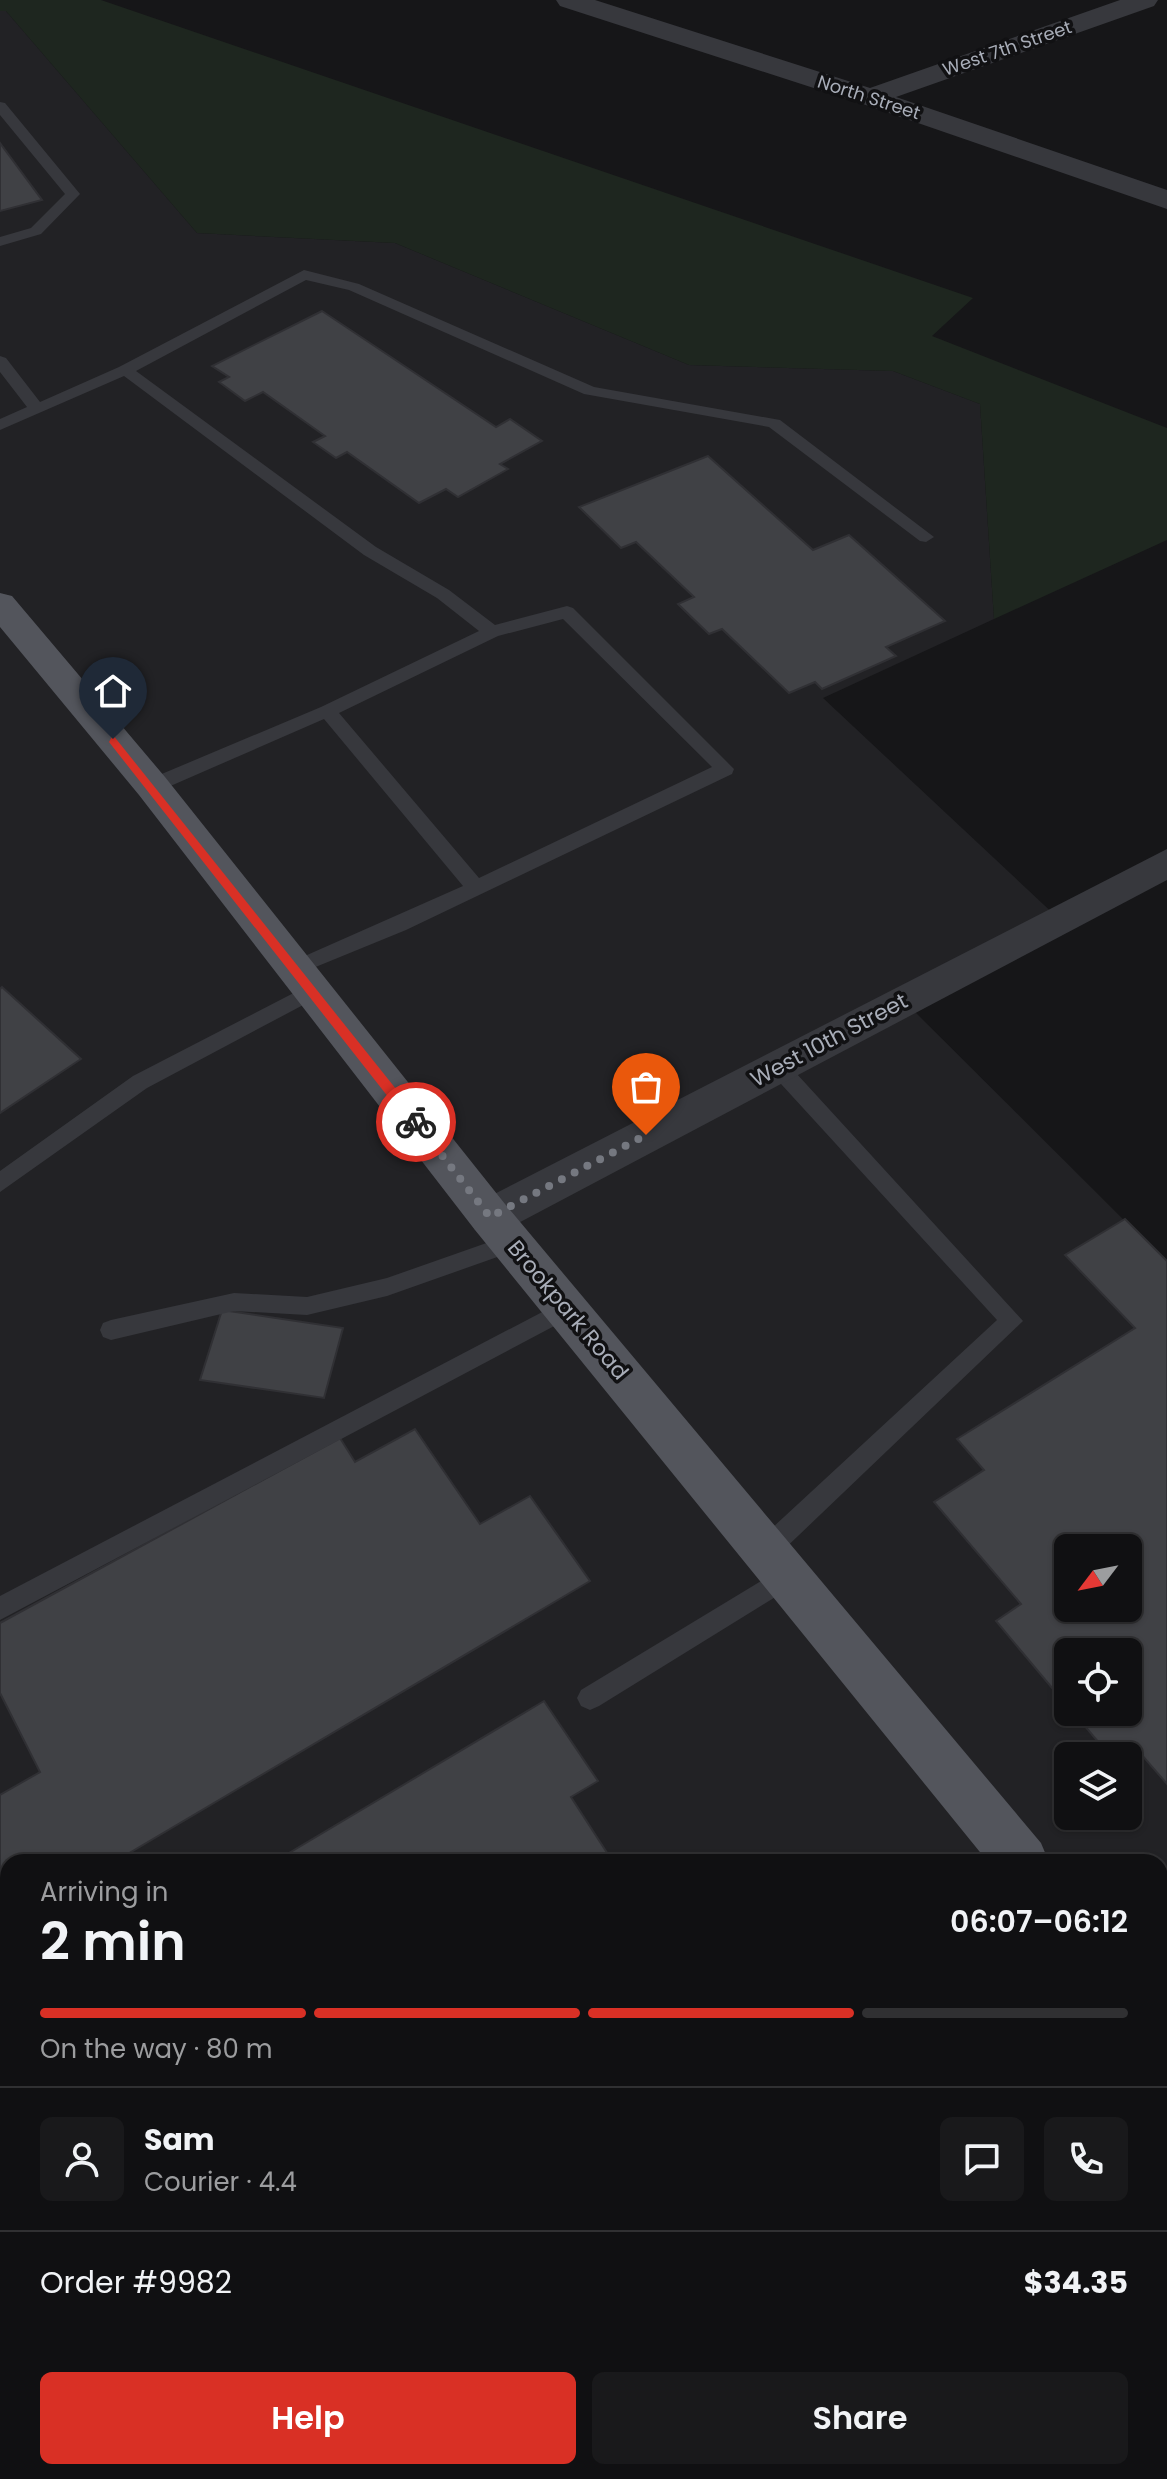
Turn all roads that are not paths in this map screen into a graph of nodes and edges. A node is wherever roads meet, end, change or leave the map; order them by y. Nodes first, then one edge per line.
1 (569, 0) edge
2 (1145, 0) edge
3 (870, 97) junction
4 (0, 106) edge
5 (1167, 200) edge
6 (0, 242) edge
7 (0, 361) edge
8 (125, 370) junction
9 (37, 409) junction
10 (0, 425) edge
11 (926, 537) dead end
12 (2, 611) edge
13 (492, 632) junction
14 (327, 711) junction
15 (152, 786) junction
16 (1167, 863) edge
17 (476, 888) junction
18 (304, 979) junction
19 (778, 1067) junction
20 (0, 1183) edge
21 (501, 1230) junction
22 (567, 1308) junction
23 (111, 1330) dead end
24 (778, 1562) junction
25 (0, 1609) edge
26 (590, 1698) dead end
27 (1015, 1854) edge

1 - 3 street, North Street
2 - 3 street, West 7th Street
3 - 5 street, North Street
4 - 6 lane
7 - 9 lane
8 - 9 lane
8 - 11 lane
8 - 13 lane
9 - 10 lane
12 - 15 main road, Brookpark Road
13 - 14 lane
13 - 17 lane
14 - 15 lane
14 - 17 lane
15 - 18 main road, Brookpark Road
16 - 19 street, West 10th Street
17 - 18 lane
18 - 20 lane
18 - 21 main road, Brookpark Road
19 - 21 street, West 10th Street
19 - 24 lane
21 - 22 main road, Brookpark Road
21 - 23 lane
22 - 24 main road, Brookpark Road
22 - 25 lane
24 - 26 lane
24 - 27 main road, Brookpark Road

